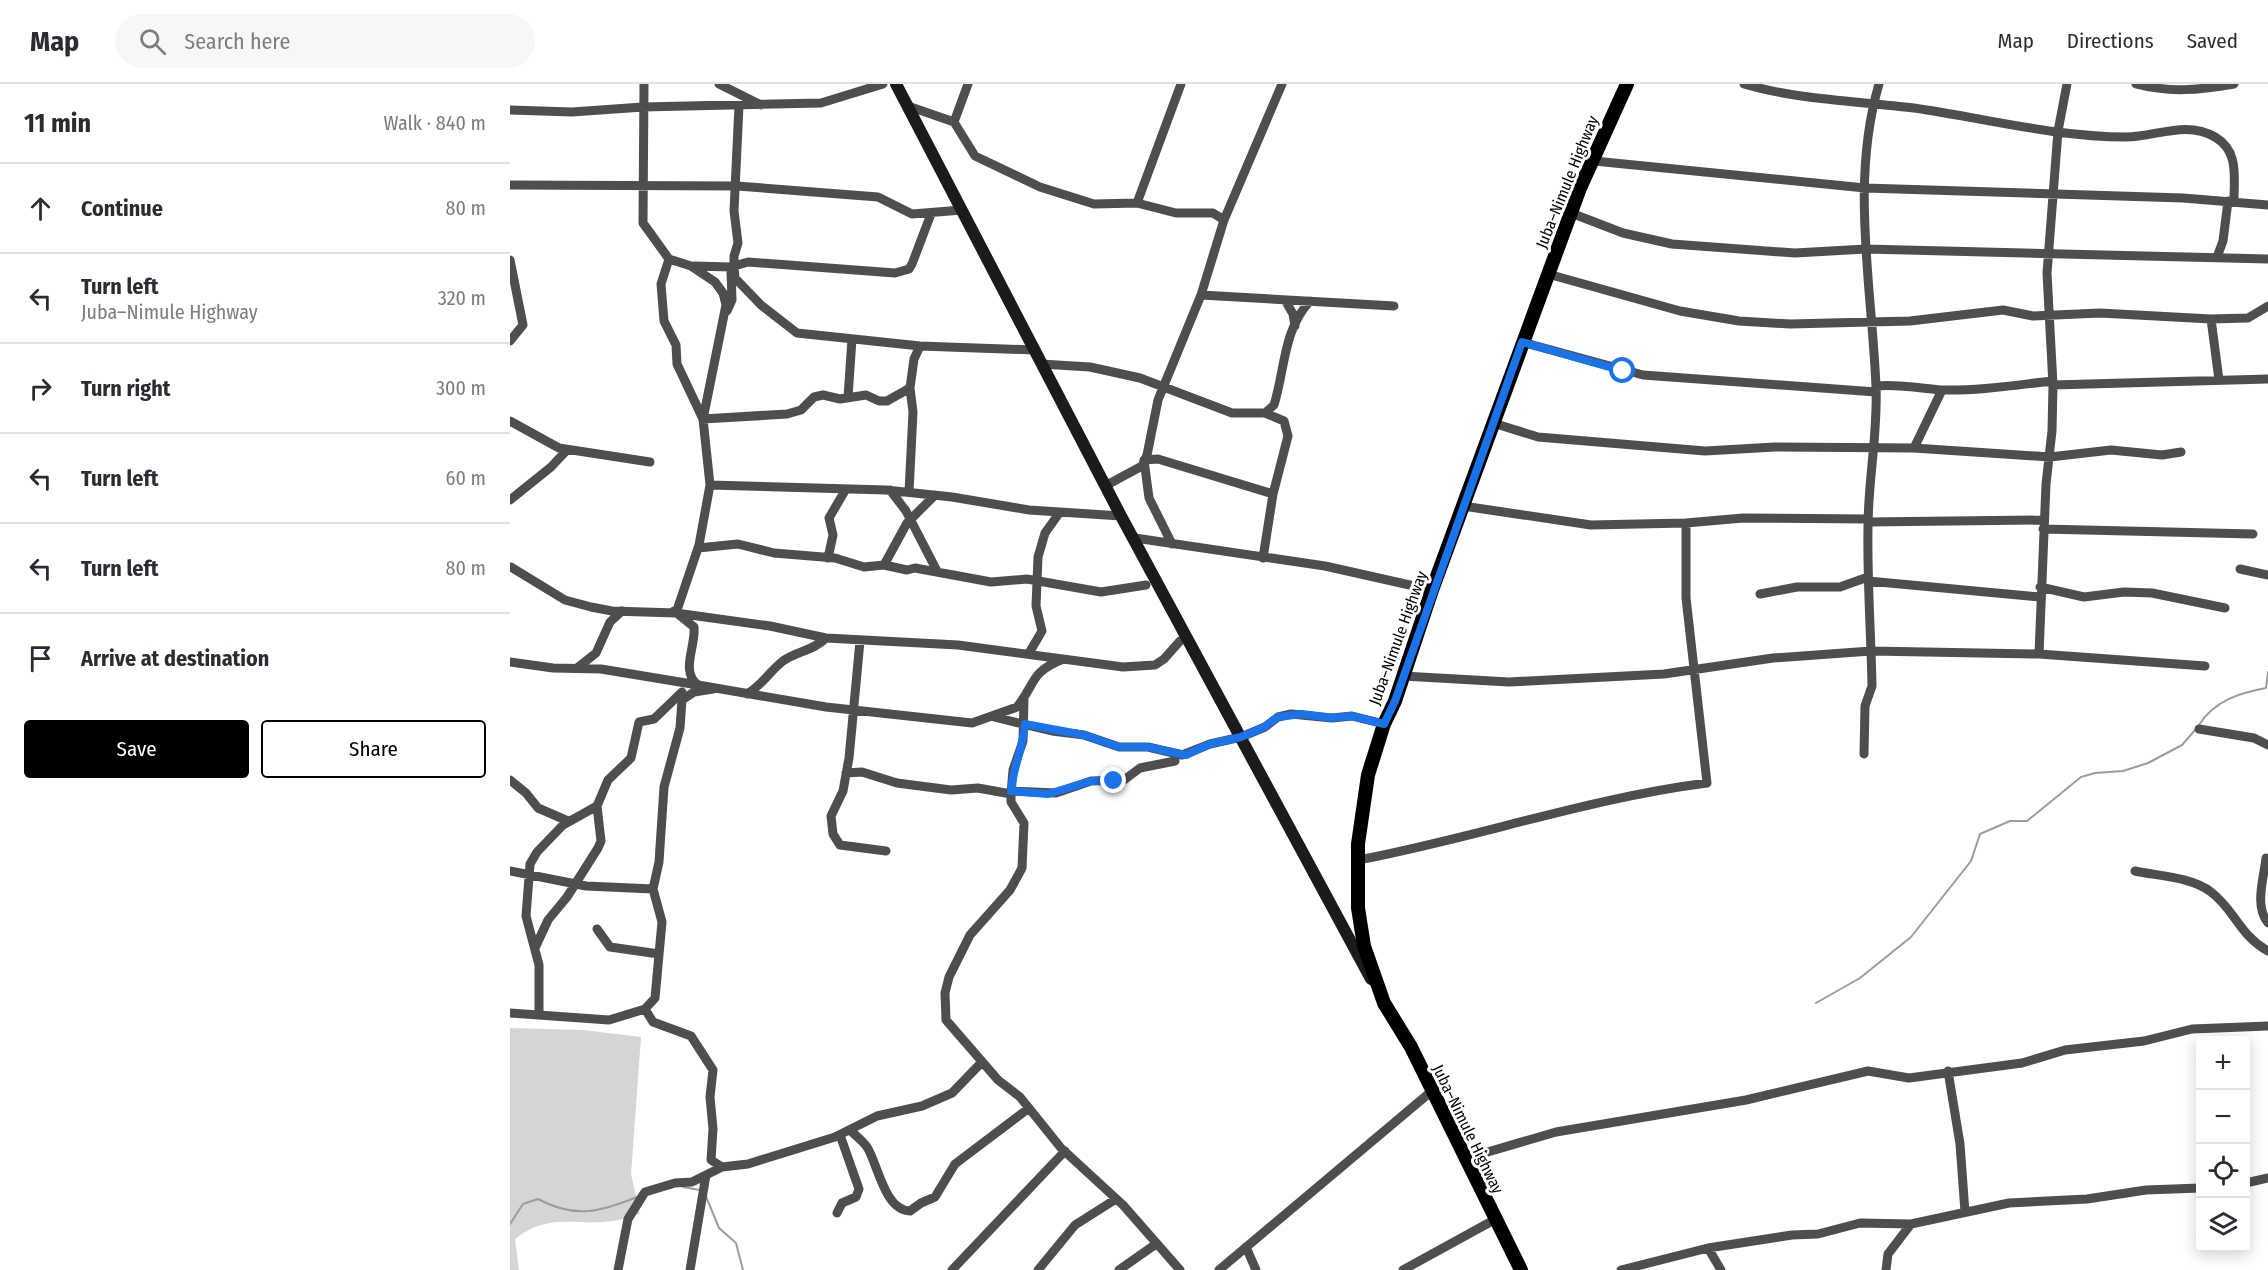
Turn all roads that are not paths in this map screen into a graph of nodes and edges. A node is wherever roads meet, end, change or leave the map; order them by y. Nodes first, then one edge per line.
1 (644, 84) edge
2 (719, 84) edge
3 (883, 84) edge
4 (896, 84) edge
5 (968, 84) edge
6 (1181, 84) edge
7 (1282, 84) edge
8 (1627, 84) edge
9 (1744, 84) edge
10 (1879, 84) edge
11 (2067, 84) edge
12 (2136, 84) edge
13 (2232, 84) edge
14 (1874, 103) junction
15 (761, 105) junction
16 (739, 106) junction
17 (908, 106) junction
18 (643, 107) junction
19 (510, 110) edge
20 (954, 122) junction
21 (2058, 131) junction
22 (1594, 160) junction
23 (641, 184) junction
24 (510, 185) edge
25 (737, 186) junction
26 (1864, 189) junction
27 (2053, 195) junction
28 (2231, 201) junction
29 (1137, 203) junction
30 (2268, 205) edge
31 (962, 210) junction
32 (1571, 213) junction
33 (931, 214) junction
34 (1224, 220) junction
35 (1866, 249) junction
36 (2049, 254) junction
37 (2217, 257) junction
38 (669, 259) junction
39 (2268, 259) edge
40 (510, 260) edge
41 (510, 265) edge
42 (732, 266) junction
43 (691, 267) junction
44 (1548, 274) junction
45 (1201, 295) junction
46 (1286, 300) junction
47 (1310, 301) junction
48 (1394, 306) dead end
49 (2268, 306) edge
50 (726, 314) junction
51 (2048, 315) junction
52 (2211, 319) junction
53 (1870, 323) junction
54 (1294, 326) junction
55 (852, 339) junction
56 (510, 341) edge
57 (1522, 342) junction
58 (920, 346) junction
59 (1034, 350) junction
60 (1041, 364) junction
61 (2268, 379) edge
62 (2219, 380) junction
63 (2053, 383) junction
64 (1165, 387) junction
65 (910, 388) junction
66 (1876, 389) junction
67 (1942, 390) junction
68 (1277, 394) junction
69 (848, 397) junction
70 (1265, 413) junction
71 (704, 419) junction
72 (510, 421) edge
73 (1284, 421) junction
74 (1493, 423) junction
75 (1873, 448) junction
76 (1914, 448) junction
77 (567, 450) junction
78 (2181, 452) dead end
79 (2050, 457) junction
80 (1144, 460) junction
81 (650, 462) dead end
82 (710, 485) junction
83 (1105, 486) junction
84 (846, 489) junction
85 (890, 490) junction
86 (909, 492) junction
87 (1273, 494) junction
88 (935, 495) junction
89 (510, 500) edge
90 (1463, 506) junction
91 (1060, 512) junction
92 (1121, 516) junction
93 (910, 520) junction
94 (1868, 520) junction
95 (1686, 523) junction
96 (2043, 524) junction
97 (2253, 534) dead end
98 (1135, 538) junction
99 (1172, 544) junction
100 (698, 548) junction
101 (828, 558) junction
102 (1263, 558) junction
103 (884, 565) junction
104 (511, 567) edge
105 (2240, 569) dead end
106 (938, 571) junction
107 (2268, 575) edge
108 (1868, 579) junction
109 (1038, 581) junction
110 (1146, 585) dead end
111 (1432, 590) junction
112 (2040, 592) junction
113 (1760, 594) dead end
114 (2225, 608) dead end
115 (622, 611) junction
116 (675, 612) junction
117 (710, 619) junction
118 (694, 632) junction
119 (826, 638) junction
120 (860, 641) junction
121 (1180, 641) dead end
122 (1871, 651) junction
123 (1029, 653) junction
124 (2039, 654) junction
125 (1063, 659) junction
126 (510, 662) edge
127 (2205, 666) dead end
128 (689, 667) junction
129 (576, 669) junction
130 (1695, 669) junction
131 (1403, 676) junction
132 (698, 685) junction
133 (713, 689) junction
134 (682, 692) junction
135 (747, 694) junction
136 (1024, 699) junction
137 (854, 710) junction
138 (993, 717) junction
139 (1025, 724) junction
140 (1384, 724) junction
141 (2199, 729) dead end
142 (1241, 737) junction
143 (2268, 745) edge
144 (1864, 754) dead end
145 (1174, 761) dead end
146 (846, 773) junction
147 (510, 780) edge
148 (1011, 793) junction
149 (597, 806) junction
150 (568, 821) junction
151 (886, 851) dead end
152 (2266, 858) edge
153 (1358, 860) junction
154 (510, 871) edge
155 (2135, 872) dead end
156 (528, 874) junction
157 (576, 884) junction
158 (653, 889) junction
159 (2268, 923) edge
160 (597, 928) dead end
161 (535, 948) junction
162 (2268, 951) edge
163 (658, 954) junction
164 (1384, 1003) junction
165 (645, 1009) junction
166 (510, 1013) edge
167 (539, 1014) junction
168 (2268, 1026) edge
169 (982, 1062) junction
170 (1948, 1071) junction
171 (1433, 1090) dead end
172 (1029, 1108) junction
173 (850, 1130) junction
174 (840, 1135) junction
175 (1065, 1151) junction
176 (1464, 1159) junction
177 (722, 1167) junction
178 (706, 1175) junction
179 (2268, 1178) edge
180 (2250, 1182) edge
181 (2196, 1188) edge
182 (1116, 1199) junction
183 (1965, 1212) junction
184 (837, 1213) dead end
185 (1494, 1221) junction
186 (1911, 1224) junction
187 (1156, 1244) junction
188 (1246, 1247) junction
189 (1708, 1248) junction
190 (1640, 1268) edge
191 (618, 1270) edge
192 (690, 1270) edge
193 (952, 1270) edge
194 (1039, 1270) edge
195 (1119, 1270) edge
196 (1180, 1270) edge
197 (1219, 1270) edge
198 (1256, 1270) edge
199 (1403, 1270) edge
200 (1521, 1270) edge
201 (1622, 1270) edge
202 (1721, 1270) edge
203 (1886, 1270) edge

1 - 18 street
2 - 15 street
3 - 15 street
4 - 17 main road
5 - 20 street
6 - 29 street
7 - 34 street
8 - 22 main road, Juba–Nimule Highway
9 - 14 street
10 - 14 street
11 - 21 street
12 - 13 street
14 - 21 street
14 - 26 street
15 - 16 street
16 - 18 street
16 - 25 street
17 - 20 street
17 - 31 main road
18 - 19 street
18 - 23 street
20 - 29 street
21 - 27 street
21 - 28 street
22 - 26 street
22 - 32 main road, Juba–Nimule Highway
23 - 24 street
23 - 25 street
23 - 38 street
25 - 33 street
25 - 42 street
26 - 27 street
26 - 35 street
27 - 28 street
27 - 36 street
28 - 30 street
28 - 37 street
29 - 34 street
31 - 33 street
31 - 59 main road
32 - 35 street
32 - 44 main road, Juba–Nimule Highway
33 - 42 street
34 - 45 street
35 - 36 street
35 - 53 street
36 - 37 street
36 - 51 street
37 - 39 street
38 - 43 street
38 - 71 street
40 - 41 street
41 - 56 street
42 - 43 street
42 - 50 street
42 - 55 street
43 - 50 street
44 - 53 street
44 - 57 main road, Juba–Nimule Highway
45 - 46 street
45 - 64 street
46 - 47 street
46 - 54 street
47 - 48 street
47 - 54 street
49 - 52 street
50 - 71 street
51 - 52 street
51 - 53 street
51 - 63 street
52 - 62 street
53 - 66 street
54 - 68 street
55 - 58 street
55 - 69 street
57 - 66 street
57 - 74 main road, Juba–Nimule Highway
58 - 59 street
58 - 65 street
59 - 60 main road
60 - 64 street
60 - 83 main road
61 - 62 street
62 - 63 street
63 - 67 street
63 - 79 street
64 - 70 street
64 - 80 street
65 - 69 street
65 - 86 street
66 - 67 street
66 - 75 street
67 - 76 street
68 - 70 street
68 - 73 street
69 - 71 street
70 - 73 street
71 - 82 street
72 - 77 street
73 - 87 street
74 - 75 street
74 - 90 main road, Juba–Nimule Highway
75 - 76 street
75 - 94 street
76 - 79 street
77 - 81 street
77 - 89 street
78 - 79 street
79 - 96 street
80 - 83 street
80 - 87 street
80 - 99 street
82 - 84 street
82 - 100 street
83 - 92 main road
84 - 85 street
84 - 101 street
85 - 86 street
85 - 93 street
86 - 88 street
87 - 102 street
88 - 91 street
88 - 93 street
90 - 95 street
90 - 111 main road, Juba–Nimule Highway
91 - 92 street
91 - 109 street
92 - 98 main road
93 - 103 street
93 - 106 street
94 - 95 street
94 - 96 street
94 - 108 street
95 - 130 street
96 - 97 street
96 - 112 street
98 - 99 street
98 - 142 main road
99 - 102 street
100 - 101 street
100 - 116 street
101 - 103 street
102 - 111 street
103 - 106 street
104 - 115 street
105 - 107 street
106 - 109 street
108 - 112 street
108 - 113 street
108 - 122 street
109 - 110 street
109 - 123 street
111 - 131 main road, Juba–Nimule Highway
112 - 114 street
112 - 124 street
115 - 116 street
115 - 129 street
116 - 117 street
116 - 118 street
117 - 118 street
117 - 119 street
118 - 128 street
119 - 120 street
119 - 135 street
120 - 123 street
120 - 137 street
121 - 125 street
122 - 124 street
122 - 130 street
122 - 144 street
123 - 125 street
124 - 127 street
125 - 136 street
126 - 129 street
128 - 132 street
128 - 134 street
129 - 134 street
130 - 131 street
130 - 153 street
131 - 140 main road, Juba–Nimule Highway
132 - 133 street
132 - 134 street
133 - 134 street
133 - 135 street
134 - 149 street
134 - 158 street
135 - 137 street
136 - 138 street
136 - 139 street
137 - 138 street
137 - 146 street
138 - 139 street
139 - 142 street
139 - 148 street
140 - 142 street
140 - 153 main road, Juba–Nimule Highway
141 - 143 street
142 - 164 main road
145 - 148 street
146 - 148 street
146 - 151 street
147 - 150 street
148 - 169 street
149 - 150 street
149 - 157 street
150 - 156 street
152 - 159 street
153 - 164 main road, Juba–Nimule Highway
154 - 156 street
155 - 162 street
156 - 157 street
156 - 161 street
157 - 158 street
157 - 161 street
158 - 163 street
160 - 163 street
161 - 167 street
163 - 165 street
164 - 176 main road, Juba–Nimule Highway
165 - 167 street
165 - 177 street
166 - 167 street
168 - 170 street
169 - 172 street
169 - 173 street
170 - 176 street
170 - 183 street
171 - 188 street
172 - 173 street
172 - 175 street
173 - 174 street
174 - 177 street
174 - 184 street
175 - 182 street
175 - 193 street
176 - 185 main road, Juba–Nimule Highway
177 - 178 street
178 - 191 street
178 - 192 street
179 - 180 street
181 - 183 street
182 - 187 street
182 - 194 street
183 - 186 street
185 - 199 street
185 - 200 main road, Juba–Nimule Highway
186 - 189 street
186 - 203 street
187 - 195 street
187 - 196 street
188 - 197 street
188 - 198 street
189 - 190 street
189 - 202 street
190 - 201 street

